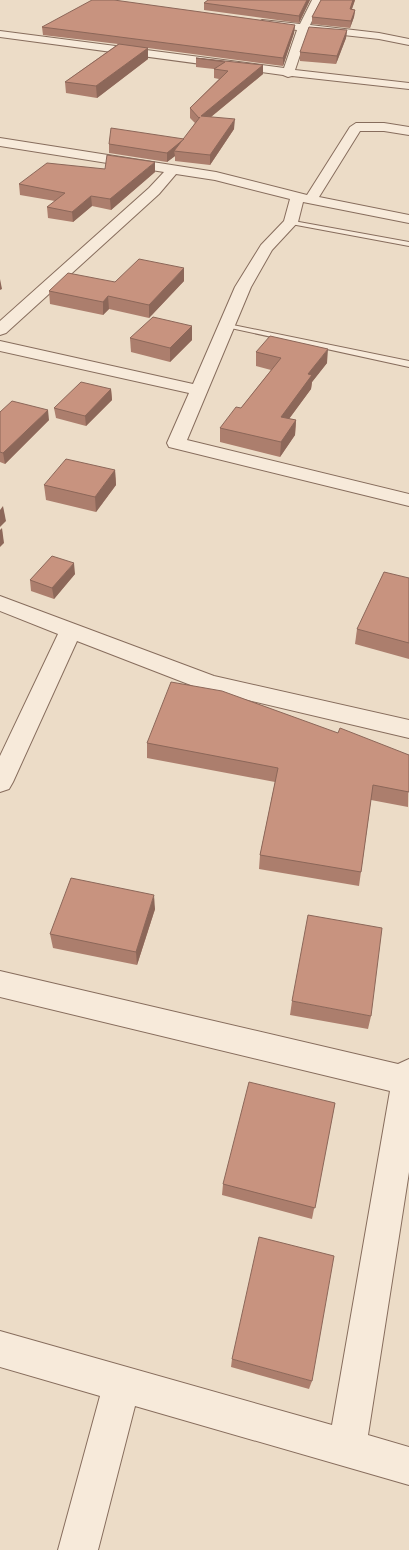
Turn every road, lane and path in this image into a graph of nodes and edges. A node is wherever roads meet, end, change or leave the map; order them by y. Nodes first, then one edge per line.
1 (316, 0) edge
2 (254, 22) edge
3 (303, 29) junction
4 (0, 34) edge
5 (409, 42) edge
6 (289, 73) junction
7 (409, 86) edge
8 (409, 131) edge
9 (0, 142) edge
10 (173, 168) junction
11 (304, 198) junction
12 (409, 219) edge
13 (291, 222) junction
14 (409, 244) edge
15 (226, 325) junction
16 (0, 330) edge
17 (0, 346) edge
18 (409, 364) edge
19 (198, 390) junction
20 (409, 500) edge
21 (0, 603) edge
22 (70, 630) junction
23 (409, 729) edge
24 (0, 782) edge
25 (0, 984) edge
26 (409, 1079) edge
27 (0, 1349) edge
28 (122, 1383) junction
29 (347, 1447) junction
30 (409, 1466) edge
31 (78, 1550) edge

1 - 3 street
2 - 3 street
3 - 5 street
3 - 6 street
4 - 6 street
6 - 7 street
8 - 11 street
9 - 10 street
10 - 11 street
10 - 16 street
11 - 12 street
11 - 13 street
13 - 14 lane
13 - 15 street
15 - 18 lane
15 - 19 street
17 - 19 street
19 - 20 street
21 - 22 street
22 - 23 street
22 - 24 street
25 - 26 street
26 - 29 street
27 - 28 street
28 - 29 street
28 - 31 street
29 - 30 street

